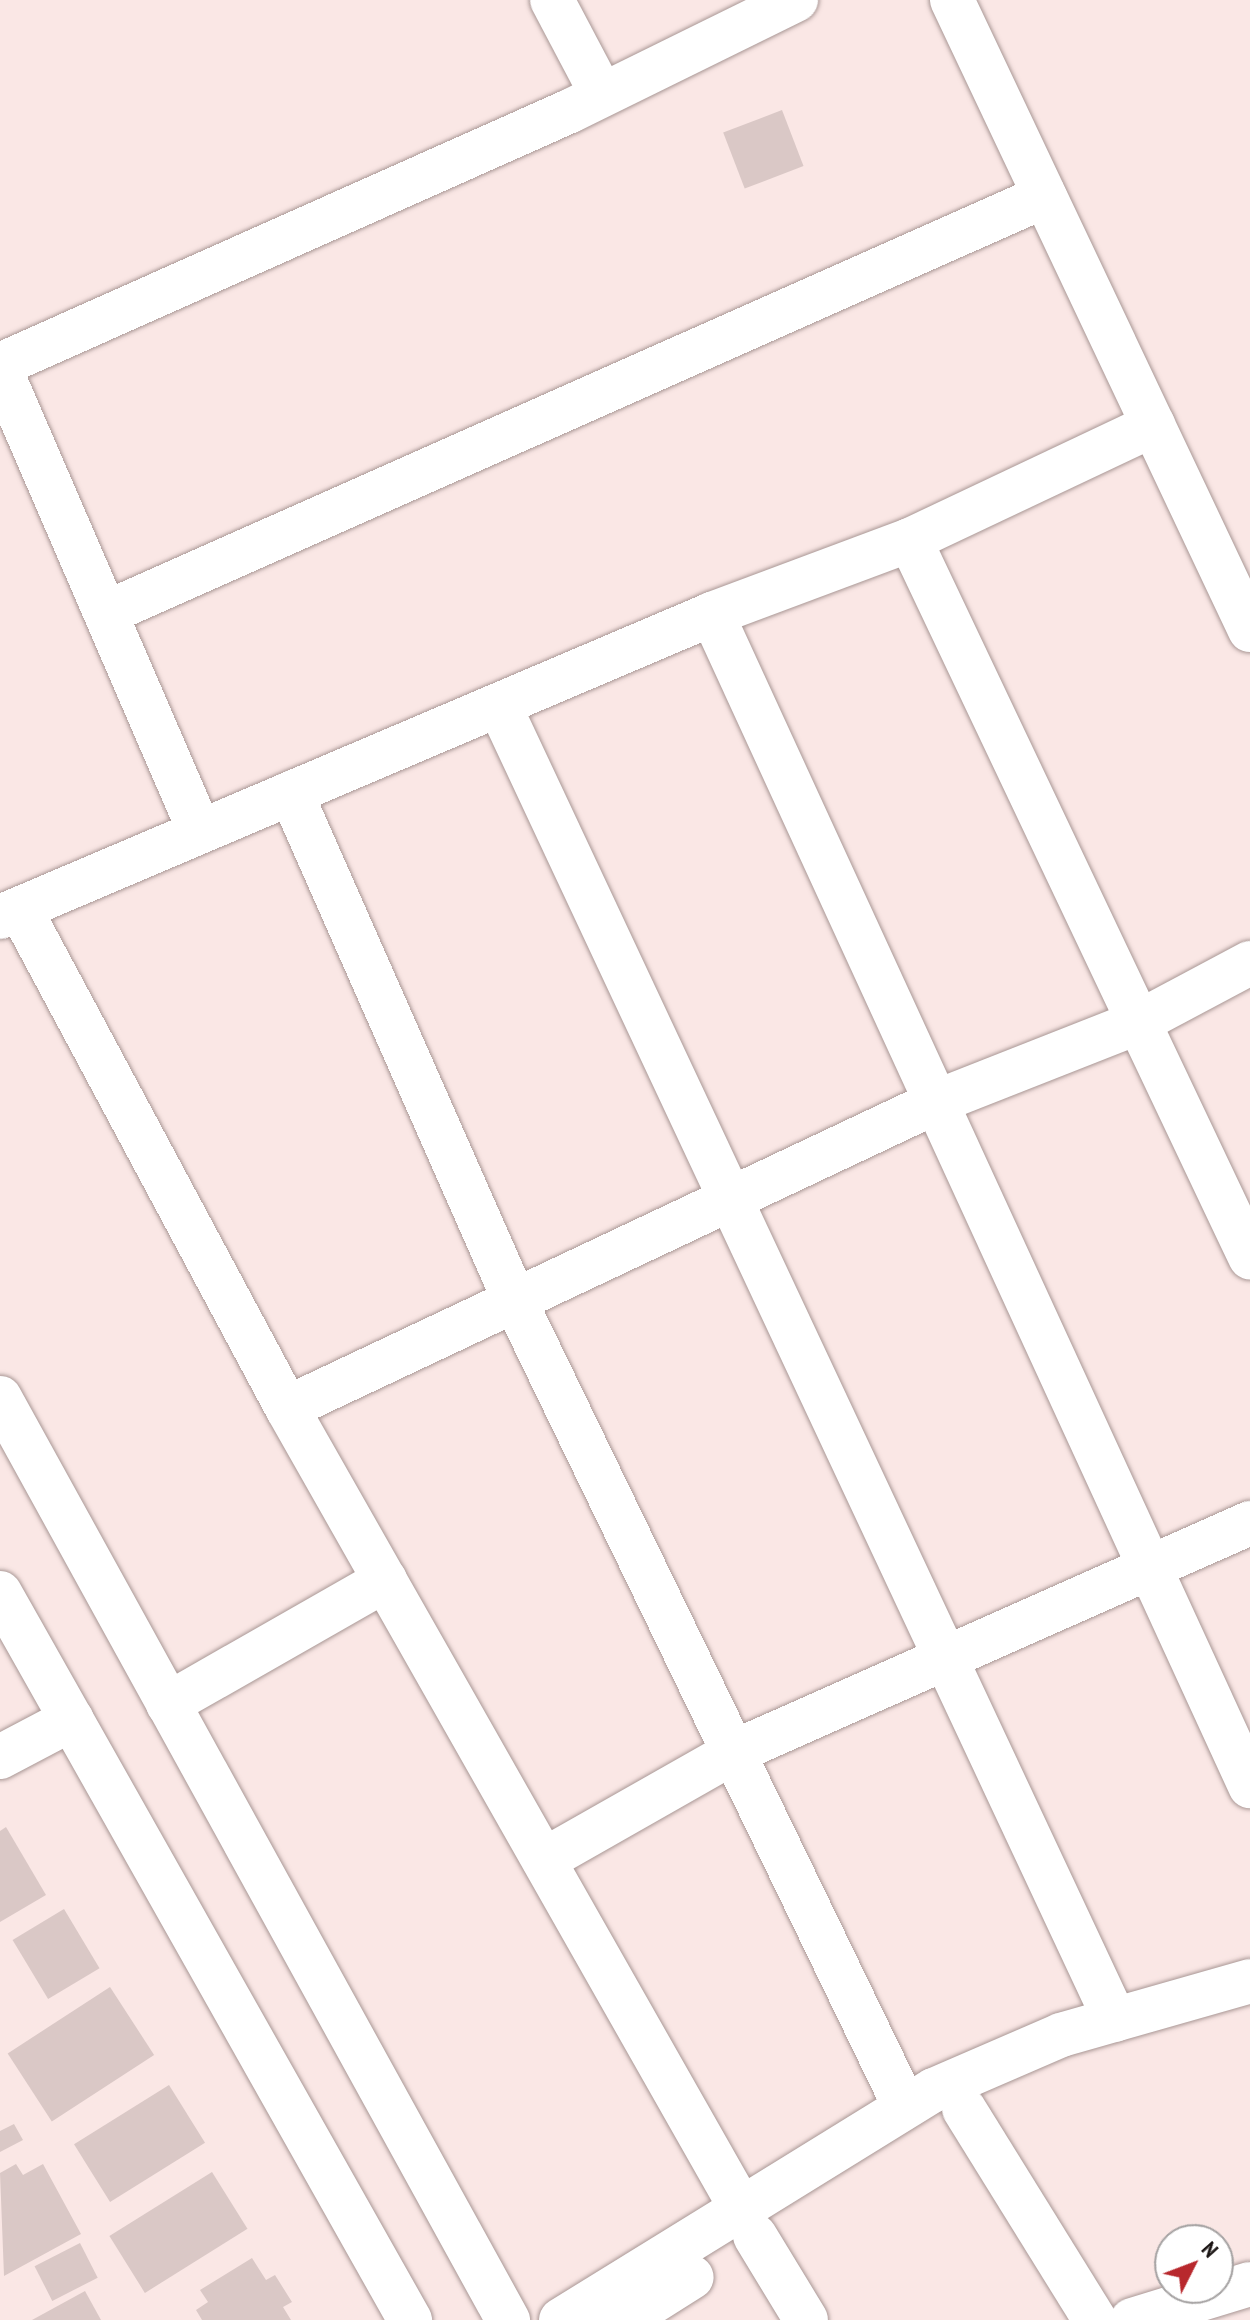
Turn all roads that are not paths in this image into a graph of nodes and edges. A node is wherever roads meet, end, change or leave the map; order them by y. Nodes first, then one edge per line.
1 (552, 0) edge
2 (796, 0) edge
3 (952, 0) edge
4 (602, 95) junction
5 (1045, 196) junction
6 (0, 367) edge
7 (1153, 425) junction
8 (910, 540) junction
9 (106, 613) junction
10 (712, 614) junction
11 (1250, 630) edge
12 (499, 705) junction
13 (291, 793) junction
14 (200, 832) junction
15 (10, 913) edge
16 (1250, 963) edge
17 (1139, 1022) junction
18 (936, 1102) junction
19 (730, 1199) junction
20 (1250, 1257) edge
21 (515, 1301) junction
22 (0, 1398) edge
23 (287, 1408) junction
24 (1250, 1523) edge
25 (1149, 1566) junction
26 (385, 1580) junction
27 (0, 1593) edge
28 (947, 1661) junction
29 (168, 1704) junction
30 (72, 1719) junction
31 (734, 1752) junction
32 (0, 1757) edge
33 (1250, 1786) edge
34 (544, 1860) junction
35 (1250, 1981) edge
36 (1250, 2011) edge
37 (1115, 2020) junction
38 (905, 2107) junction
39 (964, 2109) junction
40 (749, 2223) junction
41 (1250, 2284) edge
42 (410, 2320) edge
43 (508, 2320) edge
44 (561, 2320) edge
45 (624, 2320) edge
46 (806, 2320) edge
47 (1095, 2320) edge
48 (1132, 2320) edge

1 - 4 street
2 - 4 street
3 - 5 street
4 - 6 street
5 - 7 street
5 - 9 street
6 - 9 street
7 - 8 street
7 - 11 street
8 - 10 street
8 - 17 street
9 - 14 street
10 - 12 street
10 - 18 street
12 - 13 street
12 - 19 street
13 - 14 street
13 - 21 street
14 - 15 street
15 - 23 street
16 - 17 street
17 - 18 street
17 - 20 street
18 - 19 street
18 - 25 street
19 - 21 street
19 - 28 street
21 - 23 street
21 - 31 street
22 - 29 street
23 - 26 street
24 - 25 street
25 - 28 street
25 - 33 street
26 - 29 street
26 - 34 street
27 - 30 street
28 - 31 street
28 - 37 street
29 - 43 street
30 - 32 street
30 - 42 street
31 - 34 street
31 - 38 street
34 - 40 street
35 - 37 street
36 - 39 street
37 - 38 street
38 - 40 street
39 - 40 street
39 - 47 street
40 - 44 street
40 - 45 street
40 - 46 street
41 - 48 street

